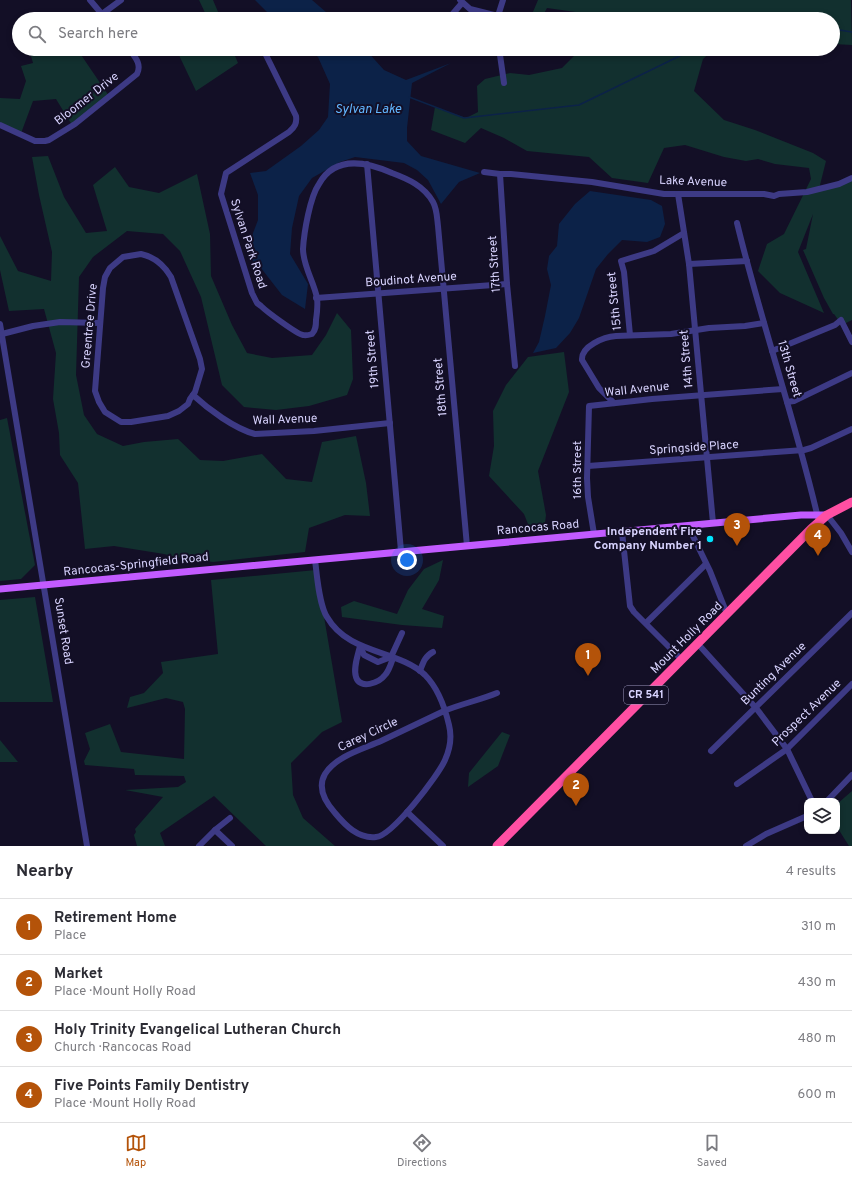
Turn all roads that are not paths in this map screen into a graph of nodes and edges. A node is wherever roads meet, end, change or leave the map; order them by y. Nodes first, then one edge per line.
1 (90, 0) edge
2 (121, 0) edge
3 (503, 0) edge
4 (461, 1) edge
5 (100, 12) edge
6 (108, 12) edge
7 (453, 12) edge
8 (480, 12) edge
9 (499, 12) edge
10 (134, 56) edge
11 (266, 56) edge
12 (500, 56) edge
13 (504, 83) dead end
14 (0, 125) edge
15 (367, 164) junction
16 (484, 172) dead end
17 (500, 174) junction
18 (852, 178) edge
19 (678, 194) junction
20 (737, 223) dead end
21 (438, 226) joint
22 (684, 233) junction
23 (747, 261) junction
24 (689, 264) junction
25 (507, 284) junction
26 (444, 289) junction
27 (378, 293) junction
28 (316, 298) junction
29 (100, 323) junction
30 (764, 323) junction
31 (0, 324) edge
32 (695, 330) junction
33 (2, 334) junction
34 (630, 335) junction
35 (852, 342) edge
36 (772, 351) junction
37 (515, 366) dead end
38 (852, 372) edge
39 (783, 388) junction
40 (701, 395) junction
41 (193, 396) junction
42 (787, 402) junction
43 (614, 403) junction
44 (589, 406) joint
45 (390, 423) junction
46 (852, 429) edge
47 (801, 451) junction
48 (707, 458) junction
49 (588, 466) junction
50 (852, 502) edge
51 (827, 515) junction
52 (818, 519) junction
53 (713, 523) junction
54 (688, 526) junction
55 (622, 532) junction
56 (594, 534) junction
57 (467, 546) junction
58 (402, 551) junction
59 (852, 552) edge
60 (315, 560) junction
61 (275, 563) joint
62 (706, 564) junction
63 (44, 586) junction
64 (0, 589) edge
65 (852, 613) edge
66 (727, 614) junction
67 (646, 624) junction
68 (402, 633) dead end
69 (698, 644) junction
70 (360, 646) junction
71 (433, 652) dead end
72 (392, 658) junction
73 (682, 660) junction
74 (420, 671) junction
75 (852, 684) edge
76 (497, 693) dead end
77 (756, 708) junction
78 (445, 711) junction
79 (788, 749) junction
80 (711, 751) dead end
81 (852, 775) edge
82 (736, 784) dead end
83 (811, 798) edge
84 (830, 798) edge
85 (406, 812) junction
86 (804, 817) edge
87 (230, 818) dead end
88 (215, 830) junction
89 (87, 846) edge
90 (199, 846) edge
91 (232, 846) edge
92 (443, 846) edge
93 (497, 846) edge
94 (746, 846) edge

1 - 5 street
2 - 6 street
3 - 9 street
4 - 7 street
4 - 8 street
10 - 14 street, Bloomer Drive
11 - 28 street, Sylvan Park Road
12 - 13 street
15 - 21 street, Sylvan Park Road
15 - 27 street, 19th Street
15 - 28 street, Sylvan Park Road
16 - 17 street, Lake Avenue
17 - 19 street, Lake Avenue
17 - 25 street, 17th Street
18 - 19 street, Lake Avenue
19 - 22 street, 14th Street
20 - 23 street, 13th Street
21 - 26 street, 18th Street
22 - 24 street, 14th Street
22 - 34 street, 15th Street
23 - 24 street
23 - 30 street, 13th Street
24 - 32 street, 14th Street
25 - 26 street, Boudinot Avenue
25 - 37 street, 17th Street
26 - 27 street, Boudinot Avenue
26 - 57 street, 18th Street
27 - 28 street, Boudinot Avenue
27 - 45 street, 19th Street
29 - 33 street
29 - 41 street, Greentree Drive
29 - 41 street, Greentree Drive
30 - 32 street
30 - 36 street, 13th Street
31 - 33 street, Sunset Road
32 - 34 street
32 - 40 street, 14th Street
33 - 63 street, Sunset Road
34 - 43 street
35 - 36 street
36 - 39 street, 13th Street
38 - 42 street
39 - 40 street, Wall Avenue
39 - 42 street, 13th Street
40 - 43 street, Wall Avenue
40 - 48 street, 14th Street
41 - 45 street, Wall Avenue
42 - 47 street, 13th Street
43 - 44 street, Wall Avenue
44 - 49 street, 16th Street
45 - 58 street, 19th Street
46 - 47 street, Springside Place
47 - 48 street, Springside Place
47 - 52 street, 13th Street
48 - 49 street, Springside Place
48 - 53 street, 14th Street
49 - 56 street, 16th Street
50 - 51 highway, CR 541
51 - 52 highway, Mount Holly Road / CR 541
51 - 59 street
52 - 53 main road, Rancocas Road
52 - 66 highway, Mount Holly Road / CR 541
53 - 54 main road, Rancocas Road
54 - 55 main road, Rancocas Road
54 - 62 street
55 - 56 main road, Rancocas Road
55 - 67 street
56 - 57 main road, Rancocas Road
57 - 58 main road, Rancocas Road
58 - 60 main road, Rancocas Road
60 - 61 main road, Rancocas Road
60 - 70 street
61 - 63 main road, Rancocas-Springfield Road
62 - 66 street
62 - 67 street
63 - 64 main road, Rancocas-Springfield Road
63 - 89 street, Sunset Road
65 - 77 street, Bunting Avenue
66 - 69 highway, Mount Holly Road / CR 541
67 - 73 street
68 - 72 street
69 - 73 highway, Mount Holly Road / CR 541
69 - 77 street
70 - 72 street
70 - 72 street
71 - 74 street
72 - 74 street
73 - 93 highway, Mount Holly Road / CR 541
74 - 78 street, Carey Circle
75 - 79 street, Prospect Avenue
76 - 78 street, Carey Circle
77 - 79 street
77 - 80 street, Bunting Avenue
78 - 85 street, Carey Circle
78 - 85 street, Carey Circle
79 - 82 street, Prospect Avenue
79 - 83 street
81 - 84 street
85 - 92 street
86 - 94 street
87 - 88 street
88 - 90 street
88 - 91 street

